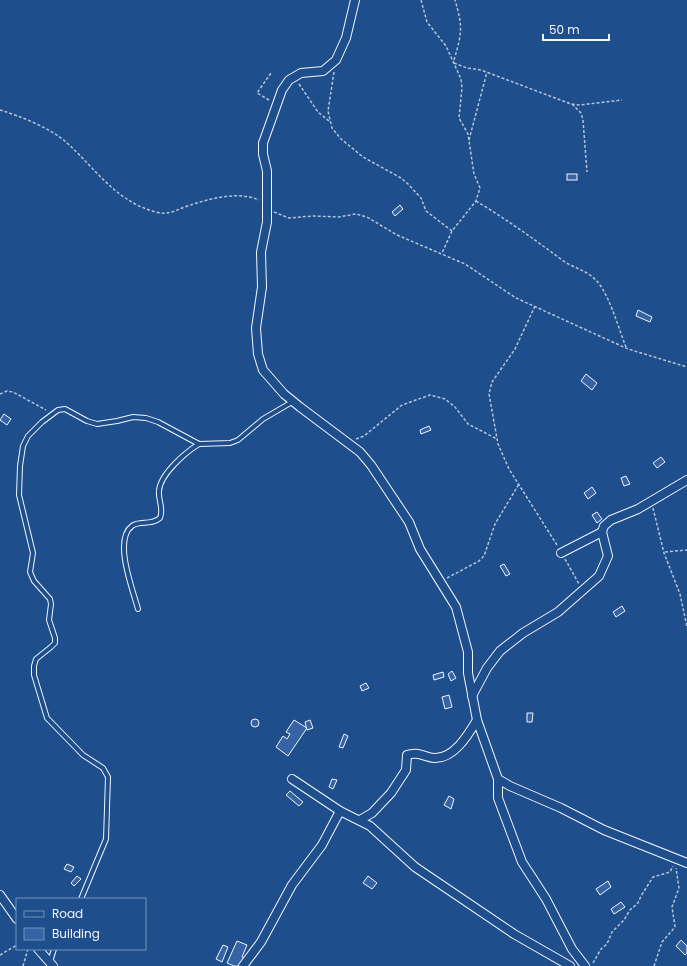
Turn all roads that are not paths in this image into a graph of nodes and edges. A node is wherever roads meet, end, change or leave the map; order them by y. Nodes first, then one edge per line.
1 (355, 0) edge
2 (293, 401) junction
3 (199, 444) junction
4 (687, 480) edge
5 (602, 532) junction
6 (561, 553) road end
7 (138, 609) dead end
8 (472, 696) junction
9 (477, 720) junction
10 (498, 778) junction
11 (292, 779) dead end
12 (340, 811) junction
13 (360, 820) junction
14 (687, 863) edge
15 (0, 895) edge
16 (81, 898) edge
17 (16, 918) edge
18 (39, 950) edge
19 (54, 950) edge
20 (52, 965) edge
21 (243, 966) edge
22 (570, 966) edge
23 (585, 966) edge

1 - 2 street
2 - 3 lane
2 - 8 street
3 - 7 lane
3 - 16 lane
4 - 5 street
5 - 6 street
5 - 8 street
8 - 9 street
9 - 10 street
9 - 13 street
10 - 14 street
10 - 23 street
11 - 12 street
12 - 13 street
12 - 21 street
13 - 22 street
15 - 17 street
18 - 20 street
19 - 20 lane

